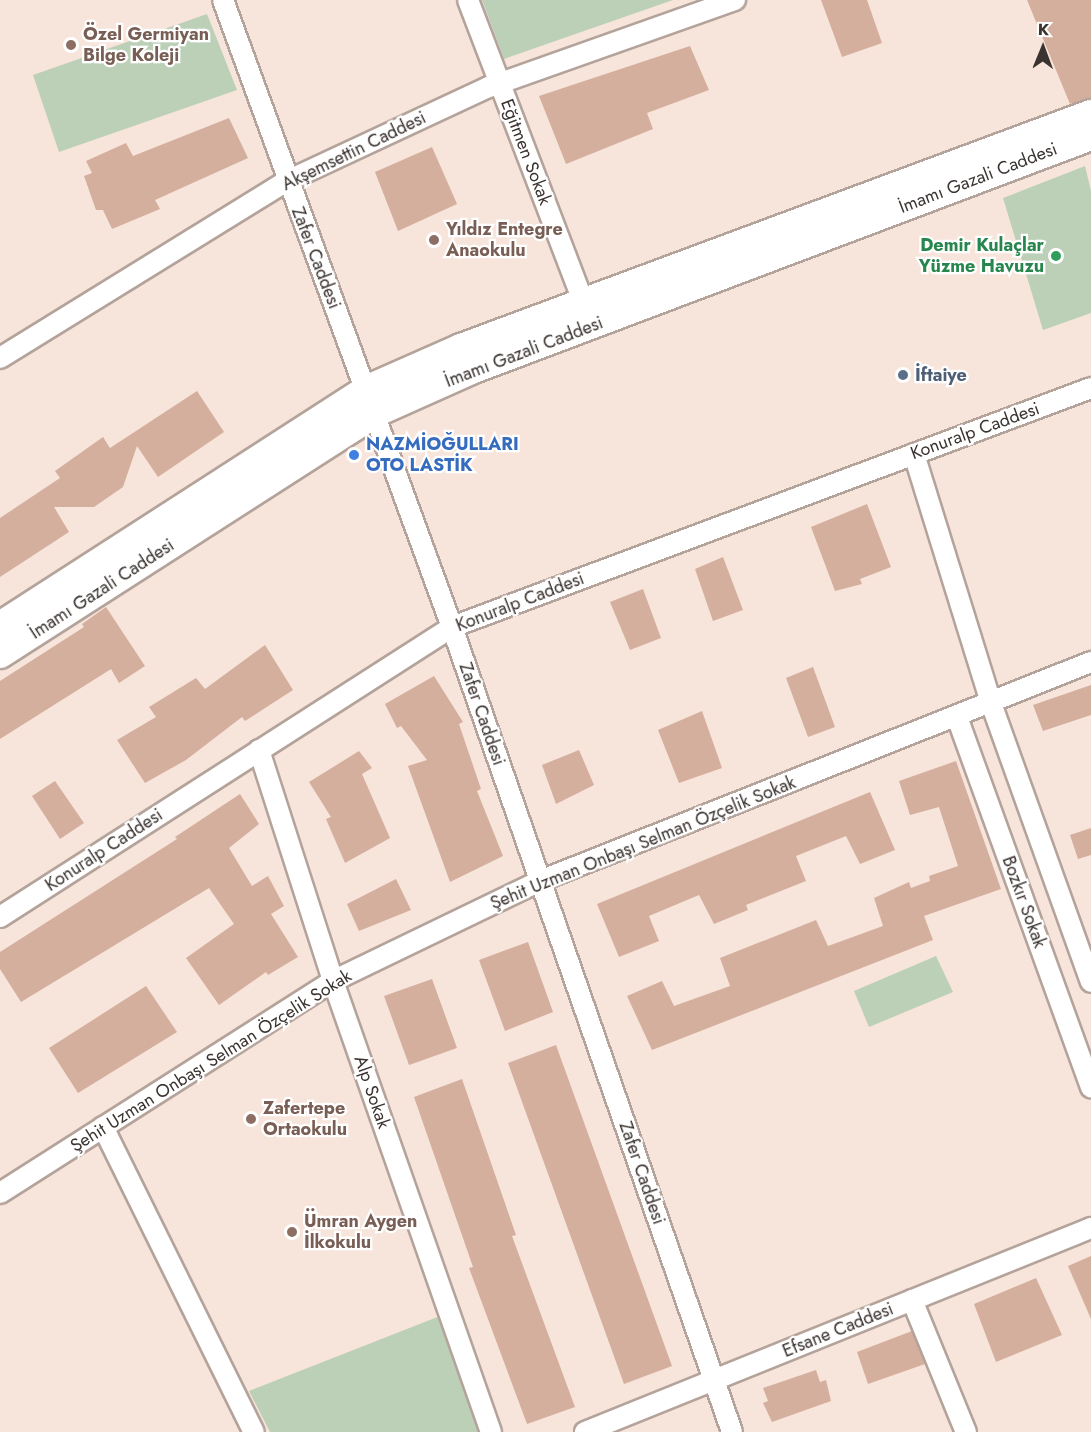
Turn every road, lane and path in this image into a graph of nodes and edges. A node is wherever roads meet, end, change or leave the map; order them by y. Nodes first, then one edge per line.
1 (223, 0) edge
2 (468, 0) edge
3 (735, 0) edge
4 (500, 83) junction
5 (1091, 114) edge
6 (1091, 136) edge
7 (287, 181) junction
8 (584, 303) junction
9 (0, 358) edge
10 (1091, 388) edge
11 (371, 402) junction
12 (914, 454) junction
13 (0, 626) edge
14 (453, 627) junction
15 (0, 654) edge
16 (1091, 662) edge
17 (991, 703) junction
18 (957, 717) junction
19 (259, 750) junction
20 (540, 881) junction
21 (0, 917) edge
22 (333, 981) junction
23 (1091, 982) edge
24 (1091, 1087) edge
25 (103, 1127) junction
26 (0, 1193) edge
27 (1091, 1228) edge
28 (912, 1300) junction
29 (715, 1381) junction
30 (254, 1432) edge
31 (491, 1432) edge
32 (585, 1432) edge
33 (732, 1432) edge
34 (966, 1432) edge

1 - 7 street, Zafer Caddesi
2 - 4 street, Eğitmen Sokak
3 - 4 street, Akşemsettin Caddesi
4 - 7 street, Akşemsettin Caddesi
4 - 8 street, Eğitmen Sokak
5 - 8 main road, İmamı Gazali Caddesi
6 - 11 main road, İmamı Gazali Caddesi
7 - 9 street, Akşemsettin Caddesi
7 - 11 street, Zafer Caddesi
8 - 11 main road, İmamı Gazali Caddesi
10 - 12 street, Konuralp Caddesi
11 - 13 main road, İmamı Gazali Caddesi
11 - 14 street, Zafer Caddesi
11 - 15 main road, İmamı Gazali Caddesi
12 - 14 street, Konuralp Caddesi
12 - 17 street, Bozkır Sokak
14 - 19 street, Konuralp Caddesi
14 - 20 street, Zafer Caddesi
16 - 17 street, Şehit Uzman Onbaşı Selman Özçelik Sokak
17 - 18 street, Şehit Uzman Onbaşı Selman Özçelik Sokak
17 - 23 street, Bozkır Sokak
18 - 20 street, Şehit Uzman Onbaşı Selman Özçelik Sokak
18 - 24 street, Bozkır Sokak
19 - 21 street, Konuralp Caddesi
19 - 22 street, Alp Sokak
20 - 22 street, Şehit Uzman Onbaşı Selman Özçelik Sokak
20 - 29 street, Zafer Caddesi
22 - 25 street, Şehit Uzman Onbaşı Selman Özçelik Sokak
22 - 31 street, Alp Sokak
25 - 26 street, Şehit Uzman Onbaşı Selman Özçelik Sokak
25 - 30 street
27 - 28 street, Efsane Caddesi
28 - 29 street, Efsane Caddesi
28 - 34 street
29 - 32 street, Efsane Caddesi
29 - 33 street, Zafer Caddesi

